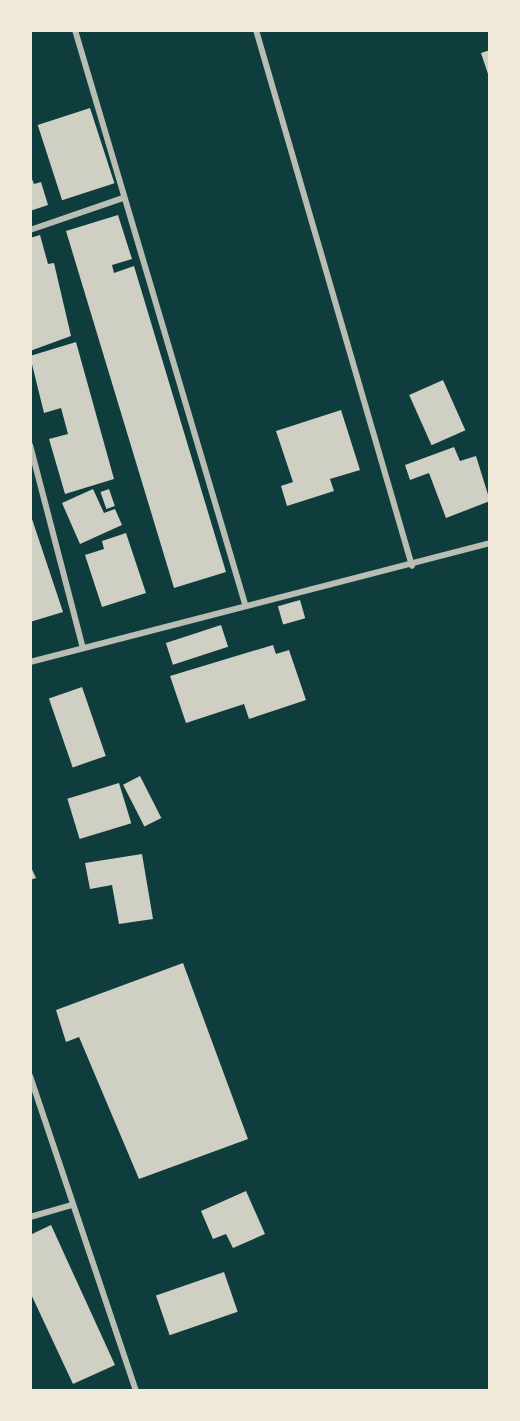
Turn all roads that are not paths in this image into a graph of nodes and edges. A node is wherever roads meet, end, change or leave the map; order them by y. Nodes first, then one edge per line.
1 (75, 30) edge
2 (256, 30) edge
3 (123, 198) junction
4 (30, 230) edge
5 (30, 445) edge
6 (490, 543) edge
7 (412, 566) junction
8 (245, 604) junction
9 (83, 648) junction
10 (30, 662) edge
11 (30, 1076) edge
12 (72, 1205) junction
13 (30, 1217) edge
14 (136, 1391) edge

1 - 3 street
2 - 7 street
3 - 4 street
3 - 8 street
5 - 9 street
6 - 7 street
7 - 8 street
8 - 9 street
9 - 10 street
11 - 12 street
12 - 13 street
12 - 14 street

